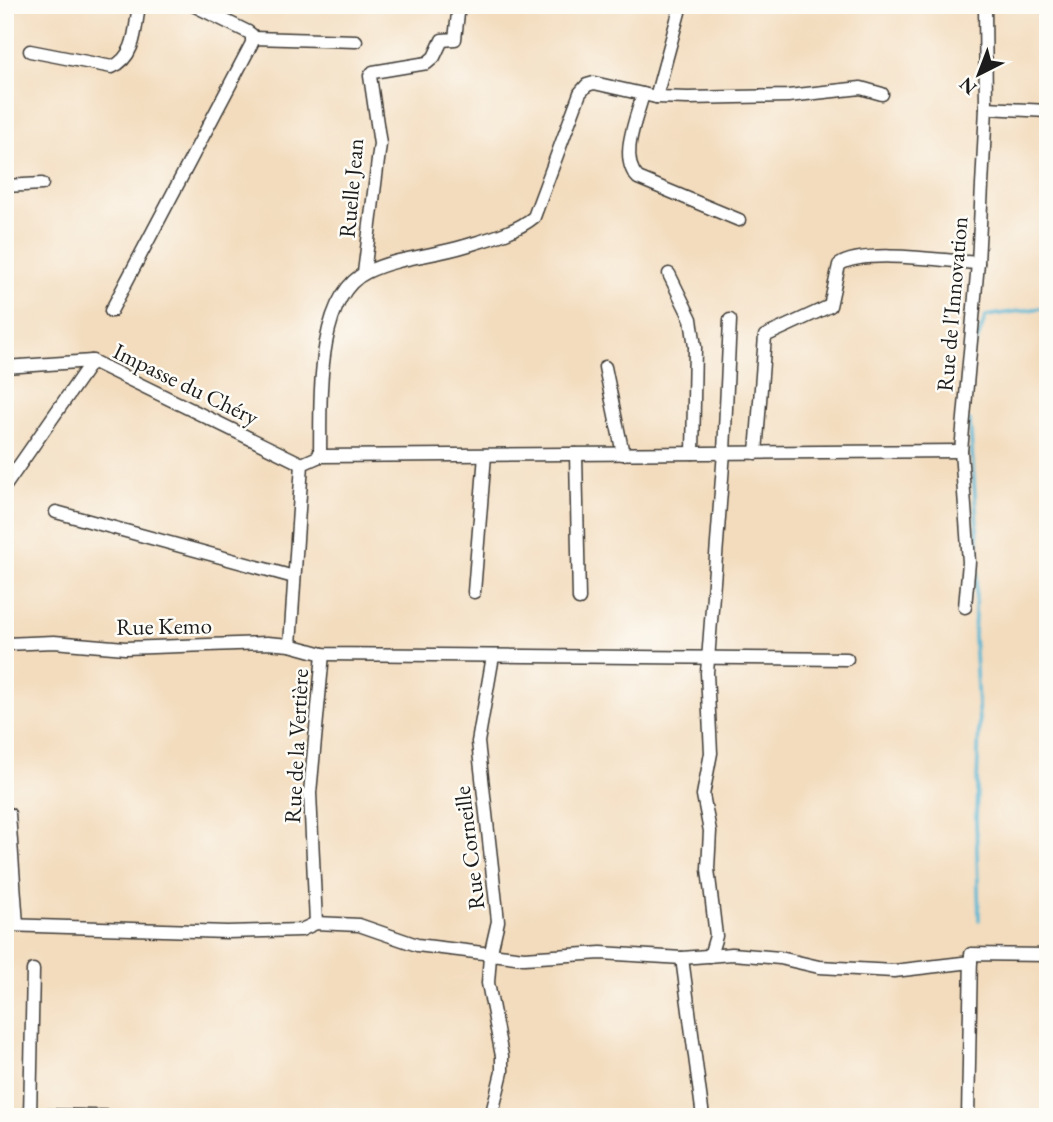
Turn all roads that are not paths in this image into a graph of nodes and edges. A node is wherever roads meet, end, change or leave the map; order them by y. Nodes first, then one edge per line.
1 (139, 5) edge
2 (193, 5) edge
3 (458, 5) edge
4 (681, 5) edge
5 (985, 5) edge
6 (250, 35) junction
7 (356, 41) dead end
8 (30, 51) dead end
9 (882, 94) dead end
10 (649, 95) junction
11 (986, 108) junction
12 (1048, 111) edge
13 (42, 184) dead end
14 (5, 186) edge
15 (739, 220) dead end
16 (978, 263) junction
17 (364, 273) junction
18 (669, 274) dead end
19 (111, 311) dead end
20 (730, 320) dead end
21 (92, 361) junction
22 (5, 367) edge
23 (606, 367) dead end
24 (961, 451) junction
25 (724, 452) junction
26 (694, 453) junction
27 (756, 453) junction
28 (576, 454) junction
29 (623, 454) junction
30 (485, 455) junction
31 (320, 456) junction
32 (302, 464) junction
33 (5, 485) edge
34 (56, 512) dead end
35 (295, 577) junction
36 (474, 592) dead end
37 (579, 599) dead end
38 (965, 607) dead end
39 (5, 644) edge
40 (290, 645) junction
41 (323, 654) junction
42 (493, 656) junction
43 (709, 657) junction
44 (847, 659) dead end
45 (9, 814) dead end
46 (316, 923) junction
47 (11, 925) edge
48 (1048, 955) edge
49 (490, 956) junction
50 (710, 956) junction
51 (682, 958) junction
52 (971, 958) junction
53 (33, 970) dead end
54 (30, 1116) edge
55 (145, 1117) edge
56 (491, 1117) edge
57 (703, 1117) edge
58 (968, 1117) edge

1 - 8 street
2 - 6 street
3 - 17 street, Ruelle Jean
4 - 10 street
5 - 11 street, Rue de l'Innovation
6 - 7 street
6 - 19 street
9 - 10 street
10 - 15 street
10 - 17 street
11 - 12 street
11 - 16 street, Rue de l'Innovation
13 - 14 street
16 - 24 street, Rue de l'Innovation
16 - 27 street
17 - 31 street
18 - 26 street
20 - 25 street
21 - 22 street, Impasse du Chéry
21 - 32 street, Impasse du Chéry
21 - 33 street
23 - 29 street
24 - 27 street
24 - 38 street, Rue de l'Innovation
25 - 26 street
25 - 27 street
25 - 43 street
26 - 29 street
28 - 29 street
28 - 30 street
28 - 37 street
30 - 31 street
30 - 36 street
31 - 32 street
32 - 35 street
34 - 35 street
35 - 40 street
39 - 40 street, Rue Kemo
40 - 41 street, Rue Kemo
41 - 42 street, Rue Kemo
41 - 46 street, Rue de la Vertière
42 - 43 street, Rue Kemo
42 - 49 street, Rue Corneille
43 - 44 street, Rue Kemo
43 - 50 street
45 - 47 street
46 - 47 street
46 - 49 street
48 - 52 street
49 - 51 street
49 - 56 street, Rue Corneille
50 - 51 street
50 - 52 street
51 - 57 street
52 - 58 street
53 - 54 street
54 - 55 street

